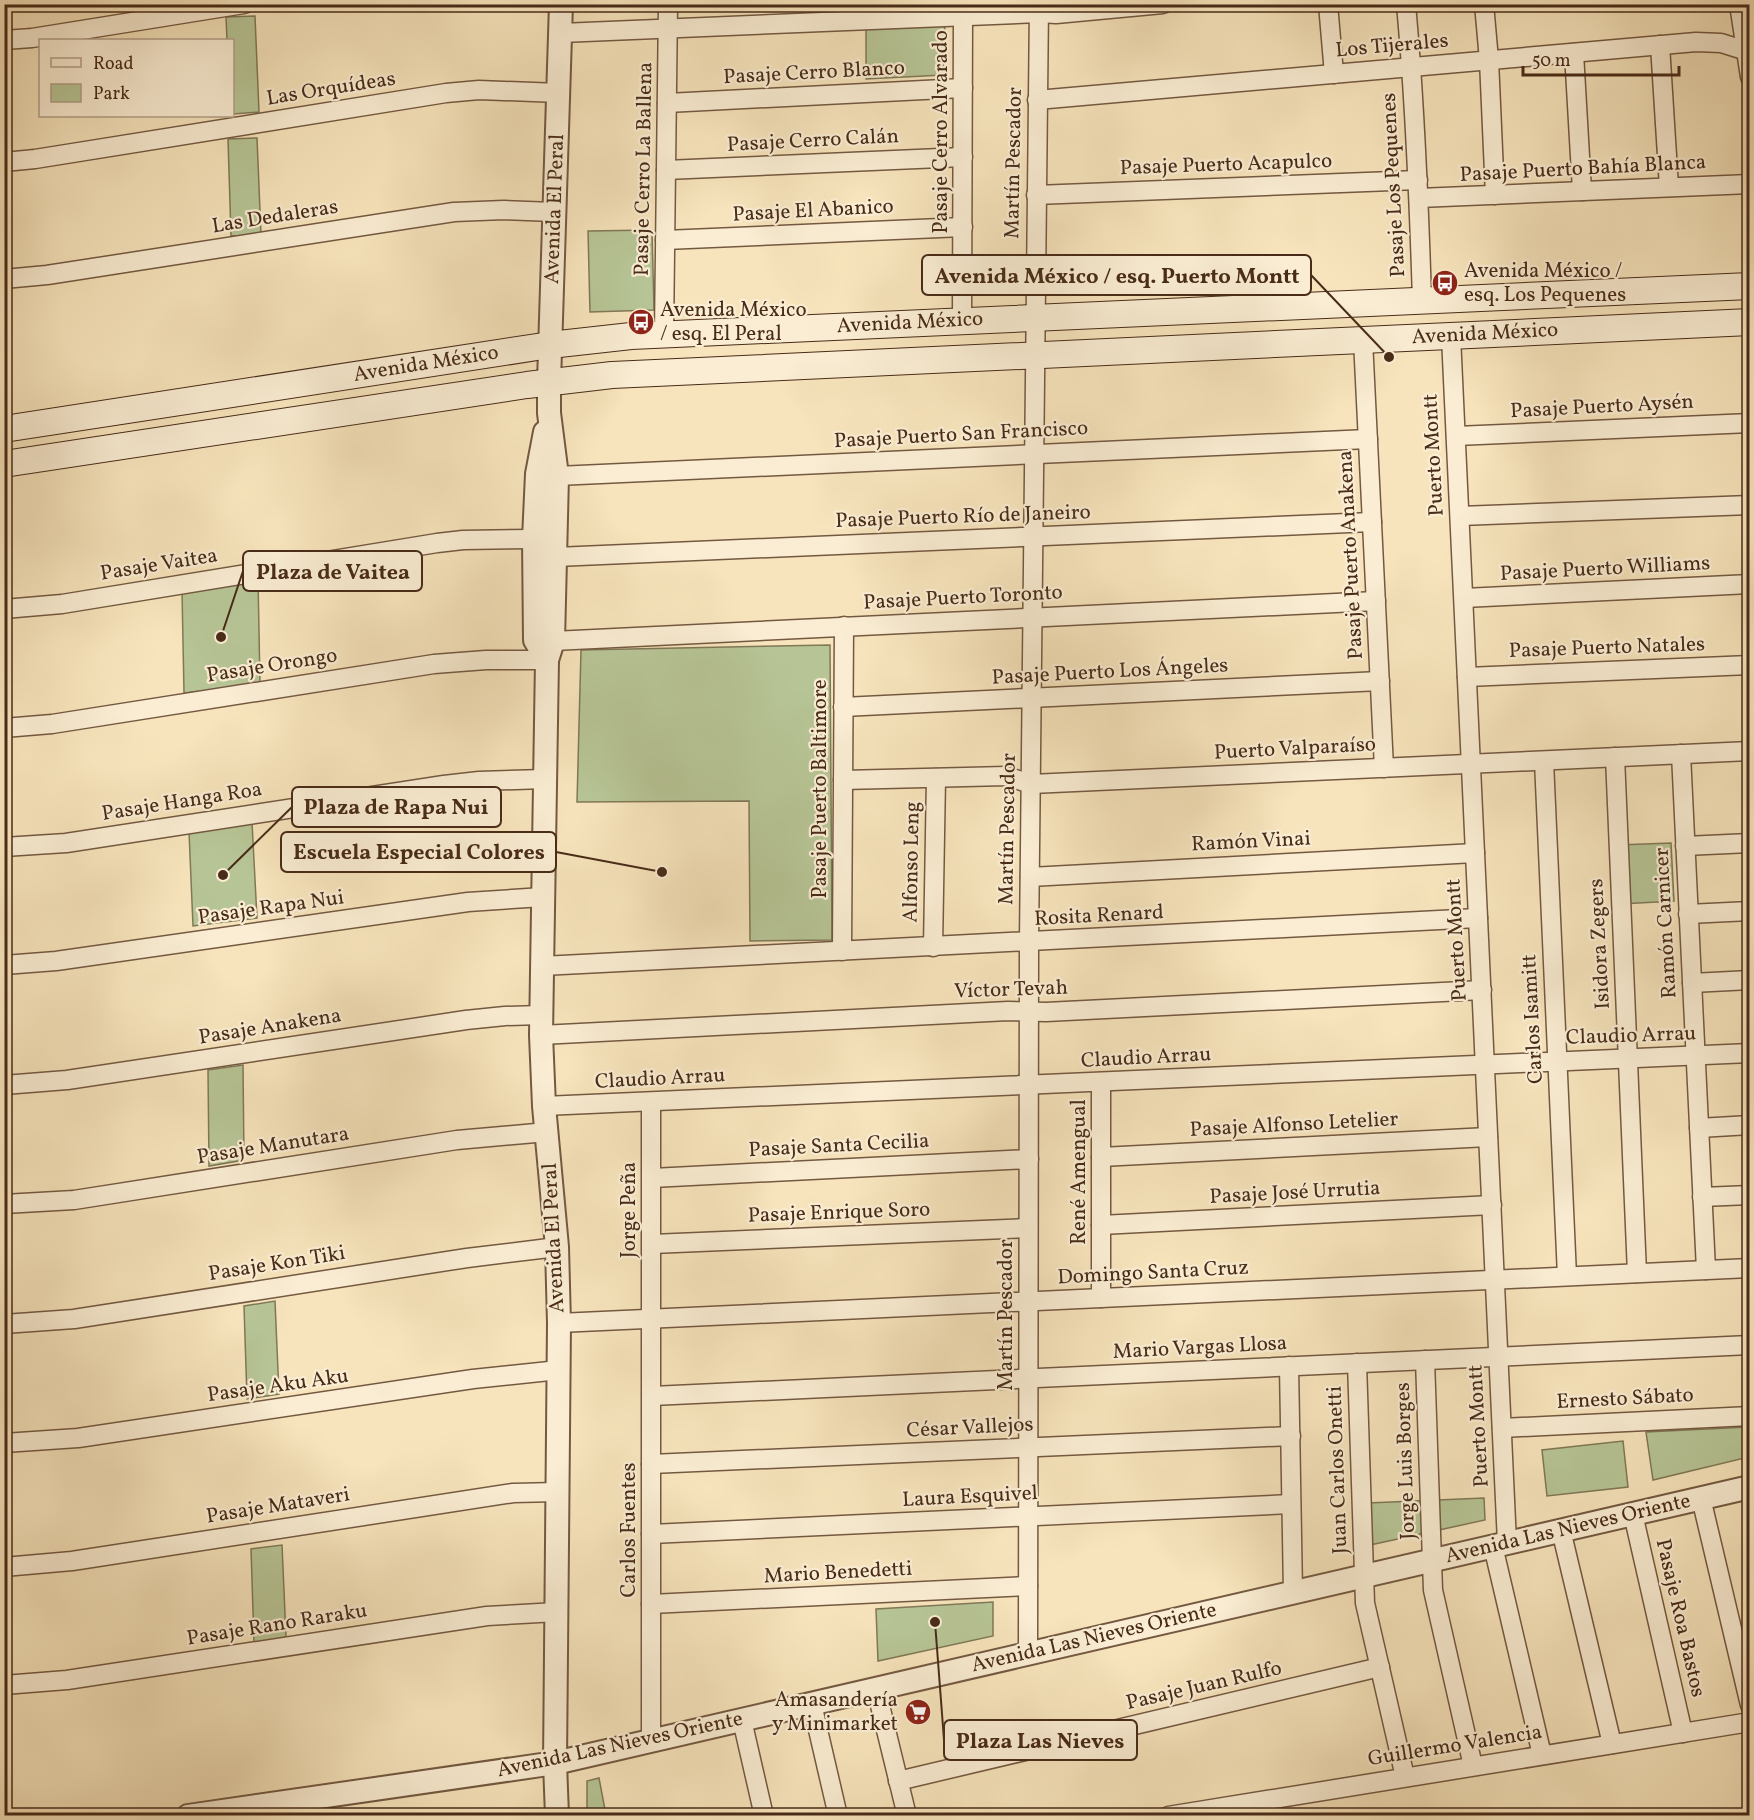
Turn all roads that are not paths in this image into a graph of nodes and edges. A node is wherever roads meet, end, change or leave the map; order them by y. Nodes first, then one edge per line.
1 (244, 4) edge
2 (561, 4) edge
3 (668, 4) edge
4 (1162, 4) edge
5 (1328, 4) edge
6 (1406, 4) edge
7 (1484, 4) edge
8 (1739, 4) edge
9 (1039, 9) edge
10 (963, 16) junction
11 (668, 29) junction
12 (561, 33) junction
13 (4, 40) edge
14 (1660, 45) junction
15 (1748, 51) edge
16 (1574, 53) junction
17 (1489, 60) junction
18 (1411, 67) junction
19 (1334, 74) junction
20 (1749, 77) edge
21 (963, 88) junction
22 (558, 93) junction
23 (1037, 100) junction
24 (667, 103) junction
25 (963, 157) junction
26 (4, 162) edge
27 (666, 170) junction
28 (1418, 180) junction
29 (1749, 184) edge
30 (1669, 187) junction
31 (1582, 191) junction
32 (1036, 195) junction
33 (1496, 195) junction
34 (1419, 198) junction
35 (554, 212) junction
36 (963, 227) junction
37 (665, 240) junction
38 (4, 279) edge
39 (1749, 286) edge
40 (1422, 300) junction
41 (1035, 318) junction
42 (962, 321) junction
43 (1749, 322) edge
44 (664, 334) junction
45 (1451, 336) junction
46 (1363, 340) junction
47 (550, 345) junction
48 (1034, 355) junction
49 (549, 382) junction
50 (549, 412) junction
51 (1749, 423) edge
52 (4, 429) edge
53 (1456, 436) junction
54 (1368, 439) junction
55 (1034, 454) junction
56 (4, 465) edge
57 (556, 476) junction
58 (1749, 505) edge
59 (1460, 516) junction
60 (1372, 522) junction
61 (1033, 537) junction
62 (534, 539) junction
63 (556, 558) junction
64 (1749, 584) edge
65 (1464, 598) junction
66 (1376, 602) junction
67 (4, 609) edge
68 (1032, 618) junction
69 (844, 626) junction
70 (550, 651) junction
71 (1749, 665) edge
72 (1467, 677) junction
73 (1380, 681) junction
74 (1032, 698) junction
75 (843, 707) junction
76 (4, 728) edge
77 (1749, 751) edge
78 (1681, 754) junction
79 (1615, 757) junction
80 (1544, 761) junction
81 (1471, 764) junction
82 (1384, 768) junction
83 (936, 778) junction
84 (545, 779) junction
85 (843, 780) junction
86 (1031, 784) junction
87 (1749, 843) edge
88 (1685, 846) junction
89 (4, 848) edge
90 (1475, 853) junction
91 (1030, 877) junction
92 (543, 897) junction
93 (1749, 911) edge
94 (1688, 914) junction
95 (1478, 918) junction
96 (1029, 942) junction
97 (933, 947) junction
98 (842, 951) junction
99 (4, 965) edge
100 (542, 966) junction
101 (1749, 980) edge
102 (1692, 983) junction
103 (1482, 990) junction
104 (1029, 1011) junction
105 (541, 1025) junction
106 (1749, 1053) edge
107 (1695, 1056) junction
108 (1628, 1059) junction
109 (1558, 1062) junction
110 (1485, 1065) junction
111 (1101, 1082) junction
112 (4, 1085) edge
113 (1029, 1086) junction
114 (651, 1102) junction
115 (544, 1106) junction
116 (1749, 1125) edge
117 (1699, 1128) junction
118 (548, 1132) junction
119 (1488, 1137) junction
120 (1101, 1157) junction
121 (1029, 1159) junction
122 (652, 1178) junction
123 (1749, 1195) edge
124 (1702, 1197) junction
125 (4, 1204) edge
126 (1492, 1205) junction
127 (1101, 1225) junction
128 (1028, 1228) junction
129 (652, 1244) junction
130 (557, 1247) junction
131 (1749, 1268) edge
132 (1706, 1270) junction
133 (1637, 1273) junction
134 (1567, 1276) junction
135 (1495, 1279) junction
136 (1101, 1298) junction
137 (1028, 1301) junction
138 (652, 1318) junction
139 (559, 1323) junction
140 (4, 1324) edge
141 (1749, 1345) edge
142 (1499, 1357) junction
143 (1425, 1360) junction
144 (1357, 1363) junction
145 (1290, 1366) junction
146 (559, 1370) junction
147 (1028, 1379) junction
148 (652, 1396) junction
149 (1749, 1416) edge
150 (1502, 1428) junction
151 (1290, 1436) junction
152 (4, 1443) edge
153 (1028, 1448) junction
154 (651, 1464) junction
155 (1749, 1486) edge
156 (558, 1492) junction
157 (1701, 1498) junction
158 (1291, 1504) junction
159 (1633, 1514) junction
160 (1028, 1516) junction
161 (1561, 1530) junction
162 (651, 1534) junction
163 (1500, 1544) junction
164 (1432, 1560) junction
165 (4, 1567) edge
166 (1364, 1576) junction
167 (1028, 1586) junction
168 (1293, 1593) junction
169 (651, 1604) junction
170 (557, 1612) junction
171 (1028, 1654) junction
172 (1380, 1667) junction
173 (4, 1685) edge
174 (876, 1689) junction
175 (812, 1704) junction
176 (1749, 1705) edge
177 (742, 1720) junction
178 (1749, 1722) edge
179 (1683, 1733) junction
180 (651, 1742) junction
181 (1612, 1744) junction
182 (1542, 1755) junction
183 (555, 1764) junction
184 (1473, 1766) junction
185 (1405, 1777) junction
186 (898, 1781) junction
187 (188, 1815) edge
188 (557, 1815) edge
189 (764, 1815) edge
190 (838, 1815) edge
191 (907, 1815) edge
192 (1168, 1815) edge

1 - 13 street
2 - 12 street, Avenida El Peral
3 - 11 street, Pasaje Cerro La Ballena
4 - 9 street
5 - 19 street
6 - 18 street, Pasaje Los Pequenes
7 - 17 street
8 - 15 street
9 - 10 street
9 - 23 street, Martín Pescador
10 - 11 street
10 - 21 street, Pasaje Cerro Alvarado
11 - 12 street
11 - 24 street, Pasaje Cerro La Ballena
12 - 22 street, Avenida El Peral
14 - 15 street, Los Tijerales
14 - 16 street, Los Tijerales
14 - 30 street
15 - 20 street
16 - 17 street, Los Tijerales
16 - 31 street
17 - 18 street, Los Tijerales
17 - 33 street
18 - 19 street, Los Tijerales
18 - 28 street, Pasaje Los Pequenes
19 - 23 street, Los Tijerales
21 - 24 street, Pasaje Cerro Blanco
21 - 25 street, Pasaje Cerro Alvarado
22 - 26 street, Las Orquídeas
22 - 35 street, Avenida El Peral
23 - 32 street, Martín Pescador
24 - 27 street, Pasaje Cerro La Ballena
25 - 27 street, Pasaje Cerro Calán
25 - 36 street, Pasaje Cerro Alvarado
27 - 37 street, Pasaje Cerro La Ballena
28 - 32 street, Pasaje Puerto Acapulco
28 - 34 street, Pasaje Los Pequenes
29 - 30 street, Pasaje Puerto Bahía Blanca
30 - 31 street, Pasaje Puerto Bahía Blanca
31 - 33 street, Pasaje Puerto Bahía Blanca
32 - 41 street, Martín Pescador
33 - 34 street, Pasaje Puerto Bahía Blanca
34 - 40 street, Pasaje Los Pequenes
35 - 38 street, Las Dedaleras
35 - 47 street, Avenida El Peral
36 - 37 street, Pasaje El Abanico
36 - 42 street, Pasaje Cerro Alvarado
37 - 44 street, Pasaje Cerro La Ballena
39 - 40 main road, Avenida México
40 - 41 main road, Avenida México
41 - 42 main road, Avenida México
41 - 48 street, Martín Pescador
42 - 44 main road, Avenida México
43 - 45 main road, Avenida México
44 - 47 main road, Avenida México
45 - 46 main road, Avenida México
45 - 53 street, Puerto Montt
46 - 48 main road, Avenida México
46 - 54 street, Pasaje Puerto Anakena
47 - 49 street, Avenida El Peral
47 - 52 main road, Avenida México
48 - 49 main road, Avenida México
48 - 55 street, Martín Pescador
49 - 50 street, Avenida El Peral
49 - 56 main road, Avenida México
50 - 57 street, Avenida El Peral
50 - 62 street, Avenida El Peral
51 - 53 street, Pasaje Puerto Aysén
53 - 59 street, Puerto Montt
54 - 55 street, Pasaje Puerto San Francisco
54 - 60 street, Pasaje Puerto Anakena
55 - 57 street, Pasaje Puerto San Francisco
55 - 61 street, Martín Pescador
57 - 63 street, Avenida El Peral
58 - 59 street
59 - 65 street, Puerto Montt
60 - 61 street, Pasaje Puerto Río de Janeiro
60 - 66 street, Pasaje Puerto Anakena
61 - 63 street, Pasaje Puerto Río de Janeiro
61 - 68 street, Martín Pescador
62 - 67 street, Pasaje Vaitea
62 - 70 street, Avenida El Peral
63 - 70 street, Avenida El Peral
64 - 65 street, Pasaje Puerto Williams
65 - 72 street, Puerto Montt
66 - 68 street, Pasaje Puerto Toronto
66 - 73 street, Pasaje Puerto Anakena
68 - 69 street, Pasaje Puerto Toronto
68 - 74 street, Martín Pescador
69 - 70 street, Pasaje Puerto Toronto
69 - 75 street, Pasaje Puerto Baltimore
70 - 76 street, Pasaje Orongo
70 - 84 street, Avenida El Peral
71 - 72 street, Pasaje Puerto Natales
72 - 81 street, Puerto Montt
73 - 74 street, Pasaje Puerto Los Ángeles
73 - 82 street, Pasaje Puerto Anakena
74 - 75 street, Pasaje Puerto Los Ángeles
74 - 86 street, Martín Pescador
75 - 85 street, Pasaje Puerto Baltimore
77 - 78 street, Puerto Valparaíso
78 - 79 street, Puerto Valparaíso
78 - 88 street, Ramón Carnicer
79 - 80 street, Puerto Valparaíso
79 - 108 street, Isidora Zegers
80 - 81 street, Puerto Valparaíso
80 - 109 street, Carlos Isamitt
81 - 82 street, Puerto Valparaíso
81 - 90 street, Puerto Montt
82 - 86 street, Puerto Valparaíso
83 - 85 street, Puerto Valparaíso
83 - 86 street, Puerto Valparaíso
83 - 97 street, Alfonso Leng
84 - 89 street, Pasaje Hanga Roa
84 - 92 street, Avenida El Peral
85 - 98 street, Pasaje Puerto Baltimore
86 - 91 street, Martín Pescador
87 - 88 street
88 - 94 street, Ramón Carnicer
90 - 91 street, Ramón Vinai
90 - 95 street, Puerto Montt
91 - 96 street, Martín Pescador
92 - 99 street, Pasaje Rapa Nui
92 - 100 street, Avenida El Peral
93 - 94 street
94 - 102 street, Ramón Carnicer
95 - 96 street, Rosita Renard
95 - 103 street, Puerto Montt
96 - 97 street, Rosita Renard
96 - 104 street, Martín Pescador
97 - 98 street, Rosita Renard
98 - 100 street, Rosita Renard
100 - 105 street, Avenida El Peral
101 - 102 street
102 - 107 street, Ramón Carnicer
103 - 104 street, Víctor Tevah
103 - 110 street, Puerto Montt
104 - 105 street, Víctor Tevah
104 - 113 street, Martín Pescador
105 - 112 street, Pasaje Anakena
105 - 115 street, Avenida El Peral
106 - 107 street, Claudio Arrau
107 - 108 street, Claudio Arrau
107 - 117 street, Ramón Carnicer
108 - 109 street, Claudio Arrau
108 - 133 street, Isidora Zegers
109 - 110 street, Claudio Arrau
109 - 134 street, Carlos Isamitt
110 - 111 street, Claudio Arrau
110 - 119 street, Puerto Montt
111 - 113 street, Claudio Arrau
111 - 120 street, René Amengual
113 - 114 street, Claudio Arrau
113 - 121 street, Martín Pescador
114 - 115 street, Claudio Arrau
114 - 122 street, Jorge Peña
115 - 118 street, Avenida El Peral
116 - 117 street
117 - 124 street, Ramón Carnicer
118 - 125 street, Pasaje Manutara
118 - 130 street, Avenida El Peral
119 - 120 street, Pasaje Alfonso Letelier
119 - 126 street, Puerto Montt
120 - 127 street, René Amengual
121 - 122 street, Pasaje Santa Cecilia
121 - 128 street, Martín Pescador
122 - 129 street, Jorge Peña
123 - 124 street
124 - 132 street, Ramón Carnicer
126 - 127 street, Pasaje José Urrutia
126 - 135 street, Puerto Montt
127 - 136 street, René Amengual
128 - 129 street, Pasaje Enrique Soro
128 - 137 street, Martín Pescador
129 - 138 street, Jorge Peña
130 - 139 street, Avenida El Peral
130 - 140 street, Pasaje Kon Tiki
131 - 132 street, Domingo Santa Cruz
132 - 133 street, Domingo Santa Cruz
133 - 134 street, Domingo Santa Cruz
134 - 135 street, Domingo Santa Cruz
135 - 136 street, Domingo Santa Cruz
135 - 142 street, Puerto Montt
136 - 137 street, Domingo Santa Cruz
137 - 138 street, Domingo Santa Cruz
137 - 147 street, Martín Pescador
138 - 139 street, Domingo Santa Cruz
138 - 148 street, Carlos Fuentes
139 - 146 street, Avenida El Peral
141 - 142 street, Mario Vargas Llosa
142 - 143 street, Mario Vargas Llosa
142 - 150 street, Puerto Montt
143 - 144 street, Mario Vargas Llosa
143 - 164 street, Jorge Luis Borges
144 - 145 street, Mario Vargas Llosa
144 - 166 street, Juan Carlos Onetti
145 - 147 street, Mario Vargas Llosa
145 - 151 street
146 - 152 street, Pasaje Aku Aku
146 - 156 street, Avenida El Peral
147 - 148 street, Mario Vargas Llosa
147 - 153 street, Martín Pescador
148 - 154 street, Carlos Fuentes
149 - 150 street, Ernesto Sábato
150 - 163 street, Puerto Montt
151 - 153 street, César Vallejos
151 - 158 street
153 - 154 street, César Vallejos
153 - 160 street, Martín Pescador
154 - 162 street, Carlos Fuentes
155 - 157 street, Avenida Las Nieves Oriente
156 - 165 street, Pasaje Mataveri
156 - 170 street, Avenida El Peral
157 - 159 street, Avenida Las Nieves Oriente
157 - 176 street
158 - 160 street, Laura Esquivel
158 - 168 street
159 - 161 street, Avenida Las Nieves Oriente
159 - 179 street, Pasaje Roa Bastos
160 - 162 street, Laura Esquivel
160 - 167 street, Martín Pescador
161 - 163 street, Avenida Las Nieves Oriente
161 - 181 street
162 - 169 street, Carlos Fuentes
163 - 164 street, Avenida Las Nieves Oriente
163 - 182 street, Puerto Montt
164 - 166 street, Avenida Las Nieves Oriente
164 - 184 street, Jorge Luis Borges
166 - 168 street, Avenida Las Nieves Oriente
166 - 172 street, Juan Carlos Onetti
167 - 169 street, Mario Benedetti
167 - 171 street, Martín Pescador
168 - 171 street, Avenida Las Nieves Oriente
169 - 180 street, Carlos Fuentes
170 - 173 street, Pasaje Rano Raraku
170 - 183 street, Avenida El Peral
171 - 174 street, Avenida Las Nieves Oriente
172 - 185 street, Juan Carlos Onetti
172 - 186 street, Pasaje Juan Rulfo
174 - 175 street, Avenida Las Nieves Oriente
174 - 186 street
175 - 177 street, Avenida Las Nieves Oriente
175 - 190 street
177 - 180 street, Avenida Las Nieves Oriente
177 - 189 street
178 - 179 street, Guillermo Valencia
179 - 181 street, Guillermo Valencia
180 - 183 street, Avenida Las Nieves Oriente
181 - 182 street, Guillermo Valencia
182 - 184 street, Guillermo Valencia
183 - 187 street, Avenida Las Nieves Oriente
183 - 188 street, Avenida El Peral
184 - 185 street, Guillermo Valencia
185 - 192 street, Guillermo Valencia
186 - 191 street

